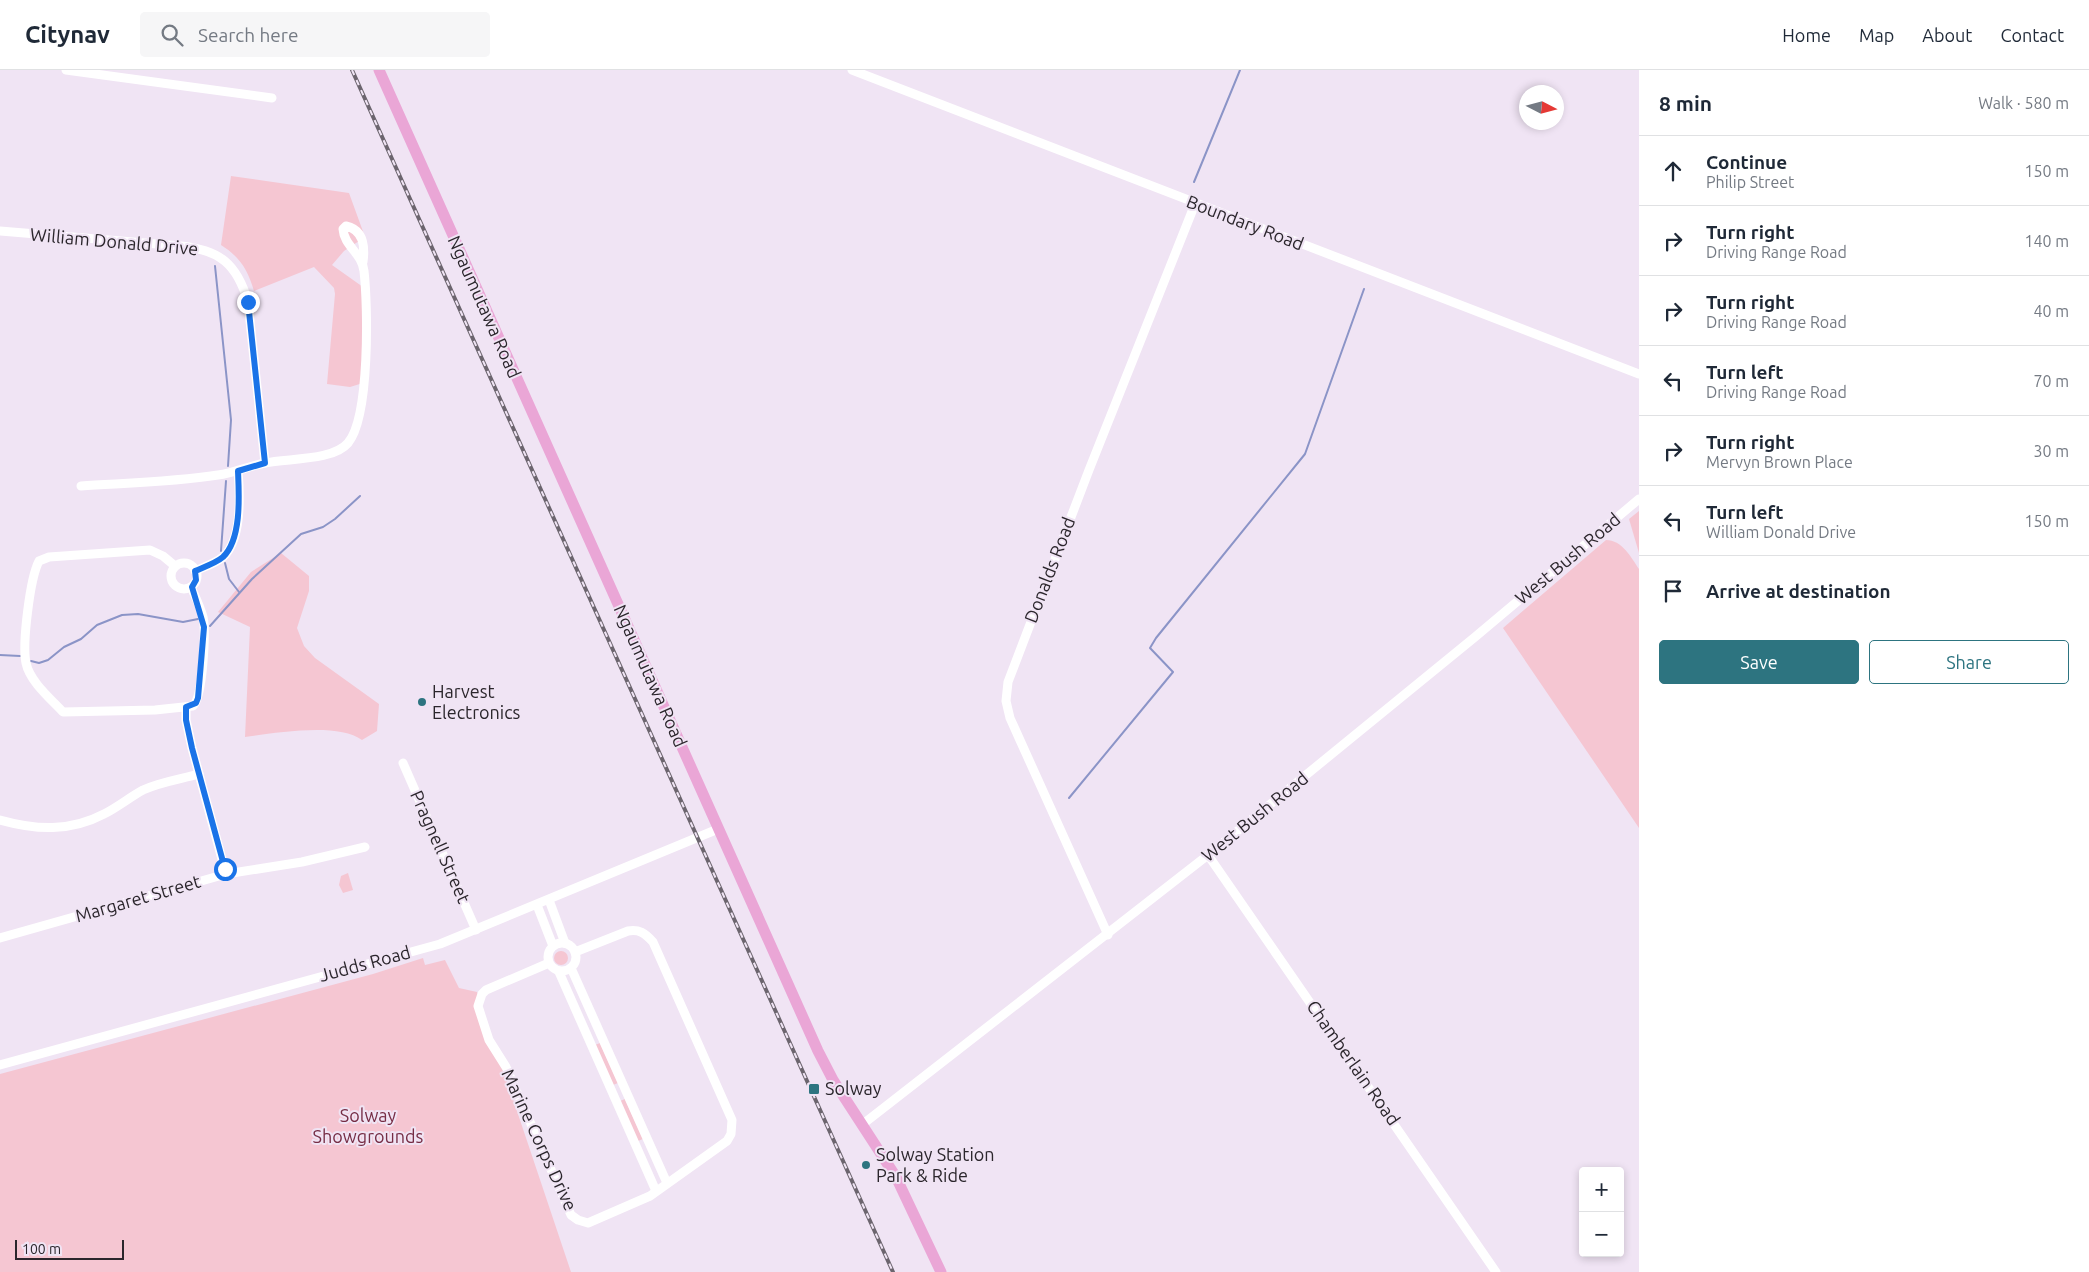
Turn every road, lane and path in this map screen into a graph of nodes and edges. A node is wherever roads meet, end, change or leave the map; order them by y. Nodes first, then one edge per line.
1 (66, 70) edge
2 (137, 70) edge
3 (378, 70) edge
4 (852, 70) edge
5 (135, 80) junction
6 (272, 98) dead end
7 (1195, 204) junction
8 (0, 231) edge
9 (363, 262) dead end
10 (1639, 374) edge
11 (265, 463) junction
12 (238, 471) junction
13 (82, 486) dead end
14 (1639, 499) edge
15 (175, 566) junction
16 (195, 571) junction
17 (192, 587) junction
18 (186, 707) junction
19 (403, 763) dead end
20 (199, 774) junction
21 (0, 820) edge
22 (718, 830) junction
23 (365, 847) dead end
24 (1208, 855) junction
25 (226, 874) junction
26 (549, 900) junction
27 (537, 904) junction
28 (476, 930) junction
29 (1108, 934) junction
30 (0, 938) edge
31 (565, 944) junction
32 (554, 946) junction
33 (575, 952) junction
34 (548, 963) junction
35 (571, 968) junction
36 (559, 972) junction
37 (599, 1034) junction
38 (589, 1039) junction
39 (0, 1065) edge
40 (624, 1090) junction
41 (613, 1094) junction
42 (863, 1124) junction
43 (649, 1145) junction
44 (639, 1150) junction
45 (667, 1183) junction
46 (656, 1191) junction
47 (941, 1272) edge
48 (1496, 1272) edge

1 - 5 street
2 - 5 street
3 - 22 main road, Ngaumutawa Road
4 - 7 street, Boundary Road
5 - 6 street
7 - 10 street, Boundary Road
7 - 29 street, Donalds Road
8 - 11 street, William Donald Drive
9 - 11 street
11 - 12 street
12 - 13 street
12 - 16 street
14 - 24 street, West Bush Road
15 - 16 street
15 - 17 street
15 - 18 street
16 - 17 street
17 - 18 street
18 - 20 street
19 - 28 street, Pragnell Street
20 - 21 street
20 - 25 street
22 - 26 street, Judds Road
22 - 42 main road, Ngaumutawa Road
23 - 25 street, Margaret Street
24 - 29 street, West Bush Road
24 - 48 street, Chamberlain Road
25 - 30 street, Margaret Street
26 - 27 street, Judds Road
26 - 31 street
27 - 28 street, Judds Road
27 - 32 street
28 - 39 street, Judds Road
29 - 42 street, West Bush Road
31 - 32 street
31 - 33 street
32 - 34 street
33 - 35 street
33 - 45 street, Marine Corps Drive
34 - 36 street
34 - 46 street, Marine Corps Drive
35 - 36 street
35 - 37 street
36 - 38 street
37 - 38 street
37 - 40 street
38 - 41 street
40 - 41 street
40 - 43 street
41 - 44 street
42 - 47 main road, Ngaumutawa Road
43 - 44 street
43 - 45 street
44 - 46 street
45 - 46 street, Marine Corps Drive

